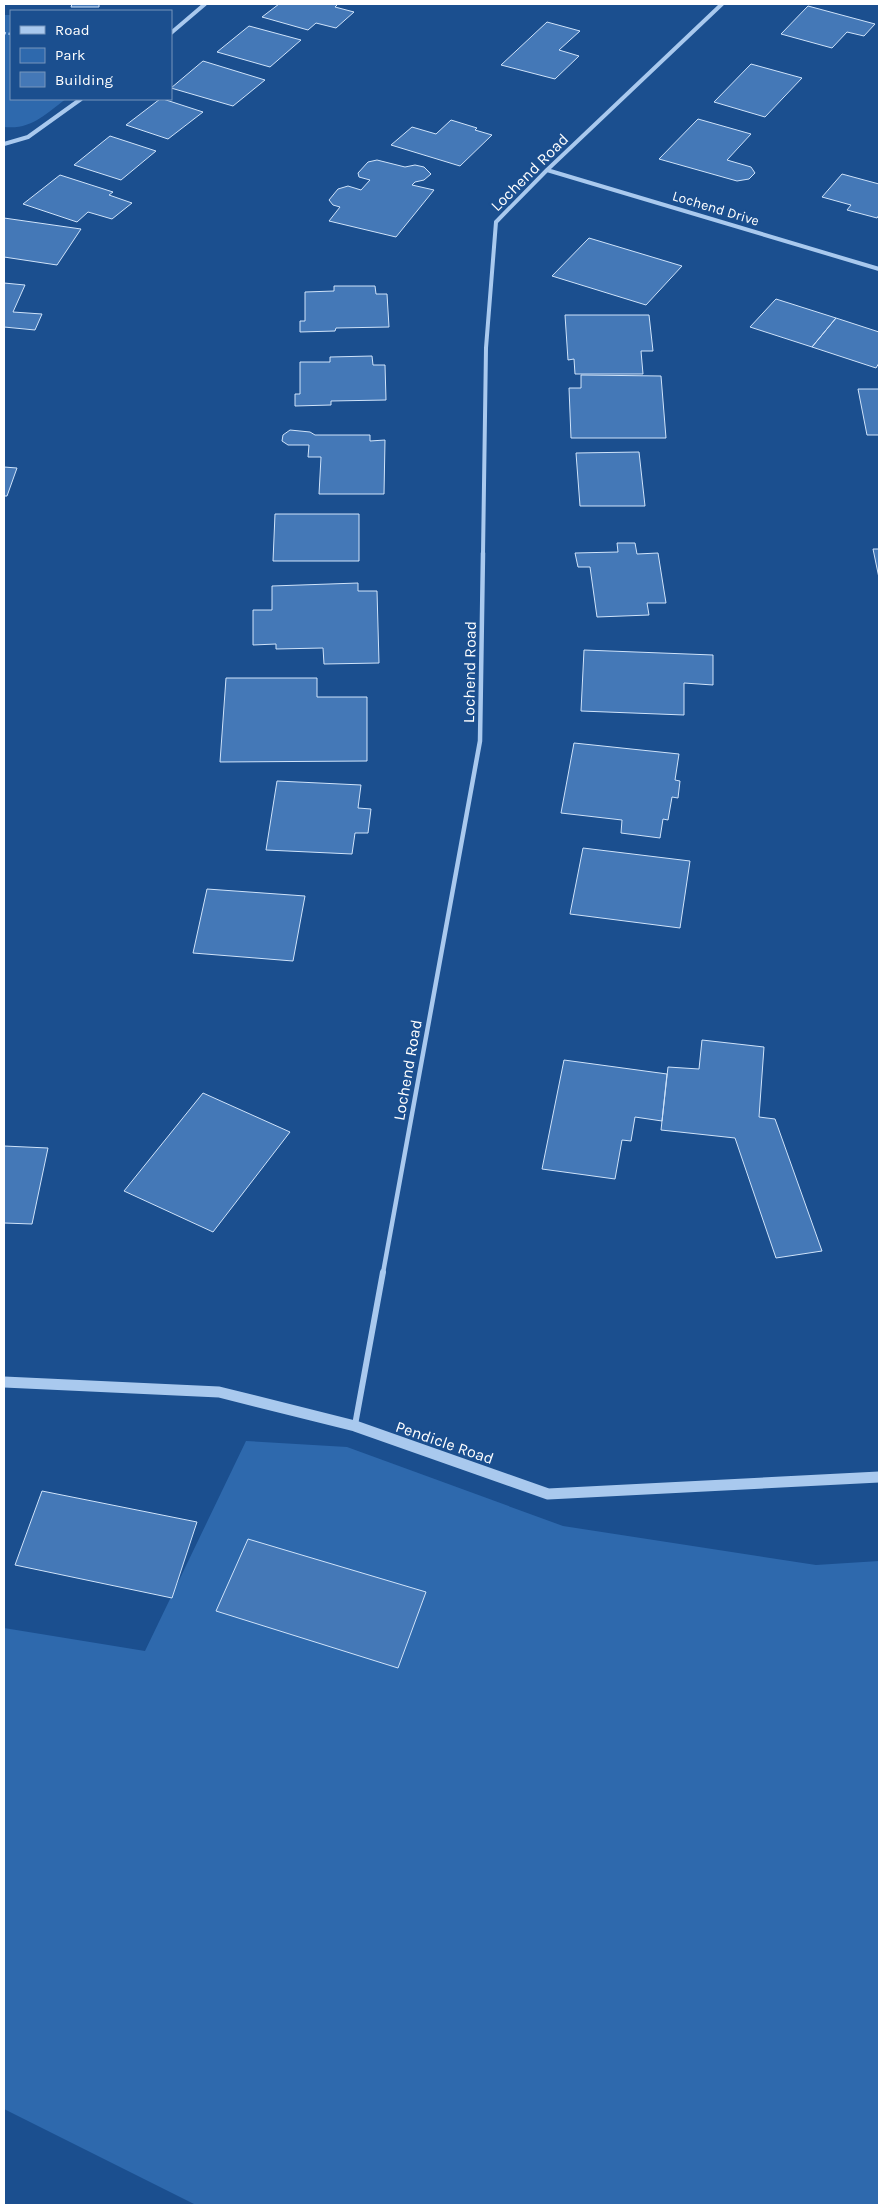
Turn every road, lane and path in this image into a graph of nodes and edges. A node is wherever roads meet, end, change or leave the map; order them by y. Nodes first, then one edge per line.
1 (205, 4) edge
2 (722, 4) edge
3 (172, 32) edge
4 (80, 100) edge
5 (4, 144) edge
6 (547, 170) junction
7 (879, 268) edge
8 (4, 1382) edge
9 (354, 1426) junction
10 (879, 1477) edge

1 - 3 street
2 - 6 street, Lochend Road
4 - 5 street
6 - 7 street, Lochend Drive
6 - 9 street, Lochend Road
8 - 9 street, Pendicle Road
9 - 10 street, Pendicle Road

